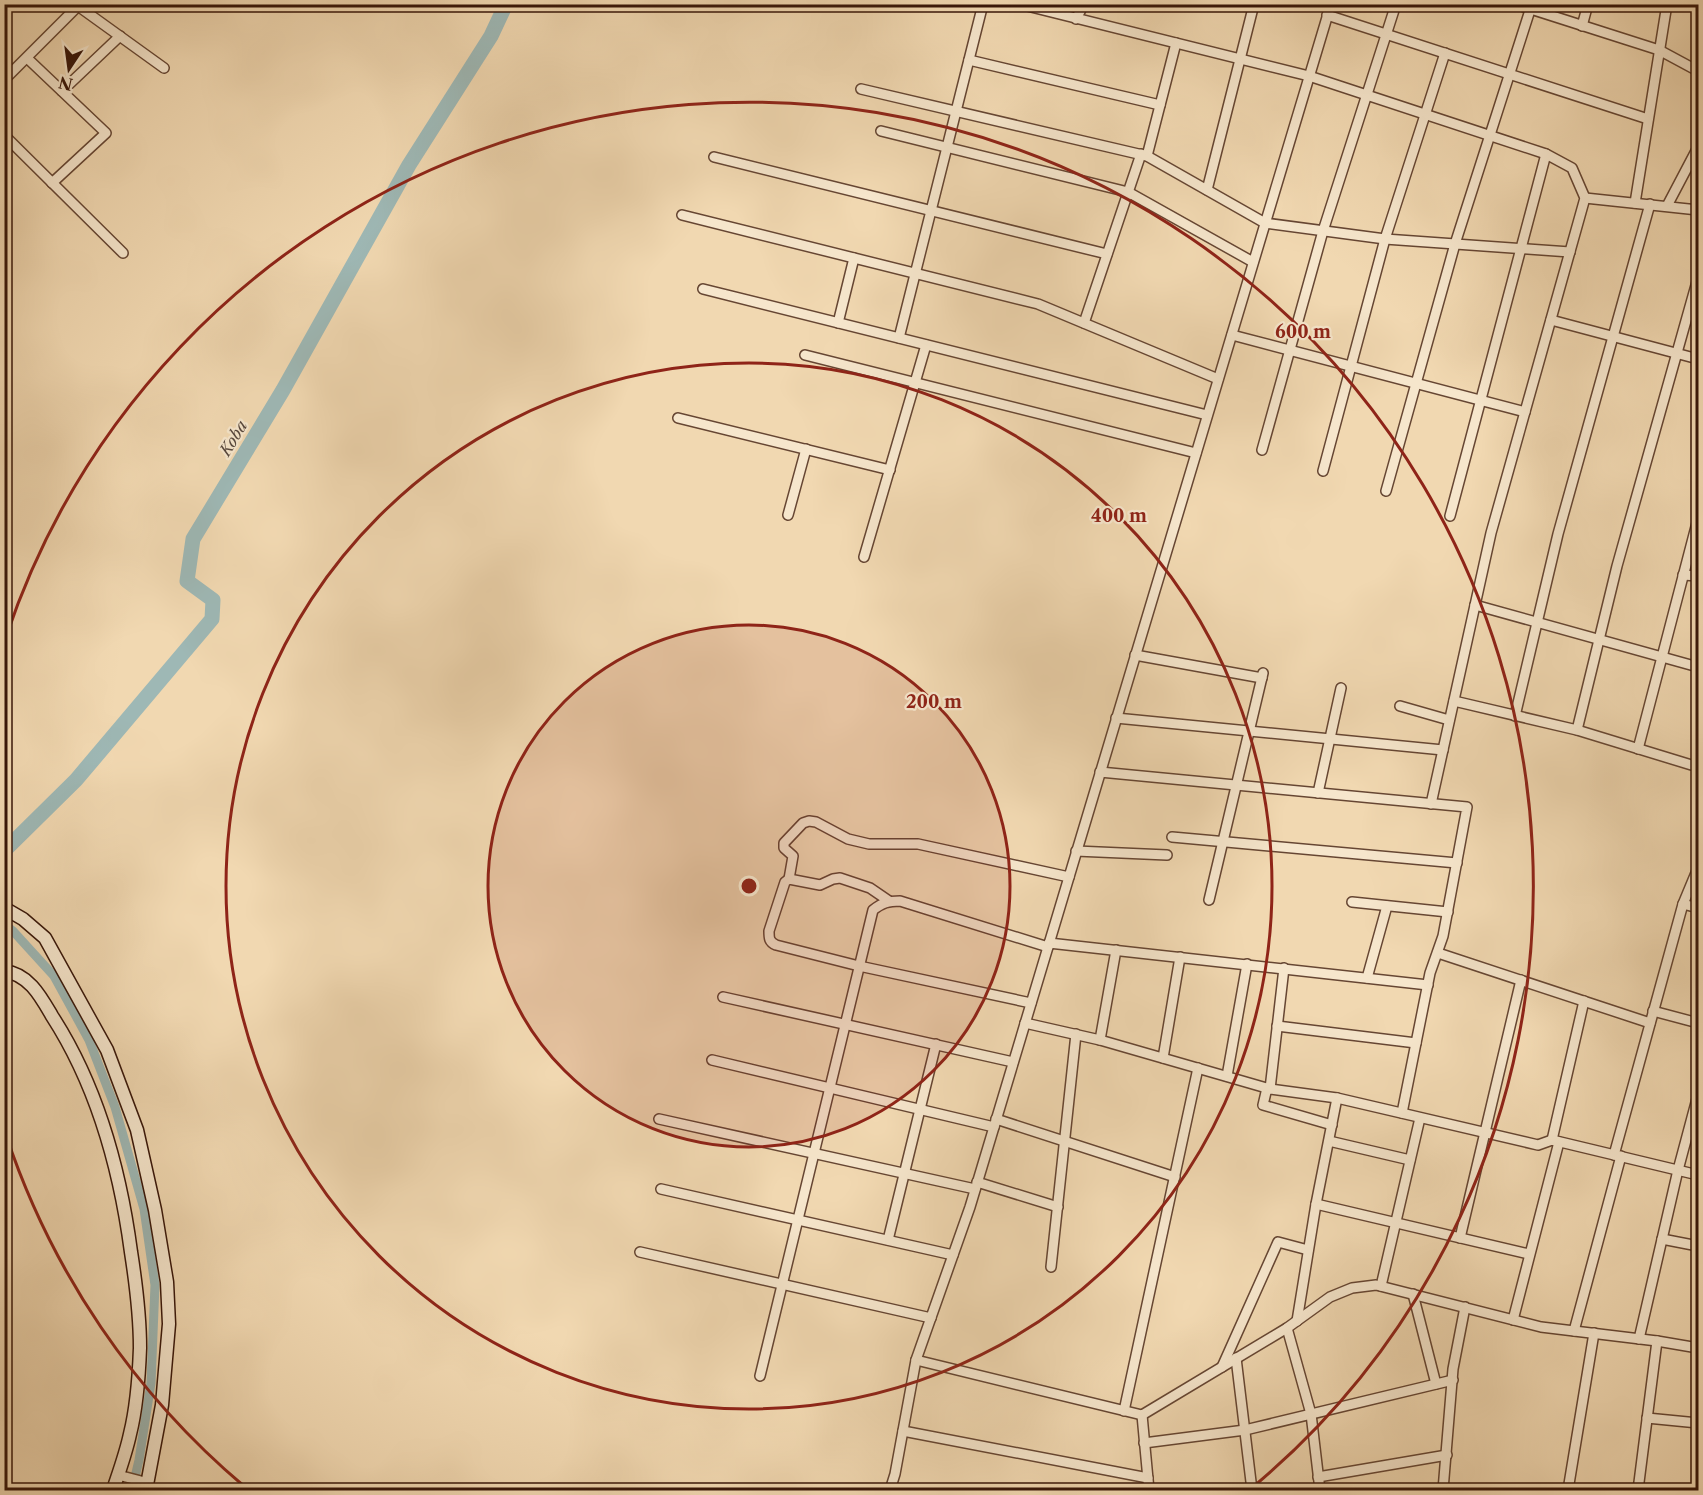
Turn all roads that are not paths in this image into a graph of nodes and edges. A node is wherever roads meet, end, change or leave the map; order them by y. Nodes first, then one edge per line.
1 (983, 4) edge
2 (1019, 4) edge
3 (1084, 4) edge
4 (1254, 4) edge
5 (1331, 4) edge
6 (1396, 4) edge
7 (1515, 4) edge
8 (1588, 4) edge
9 (1667, 4) edge
10 (1531, 7) edge
11 (1328, 15) junction
12 (1076, 19) junction
13 (1582, 26) junction
14 (1387, 34) junction
15 (120, 36) junction
16 (1176, 43) junction
17 (1659, 50) junction
18 (1445, 53) junction
19 (27, 58) junction
20 (1240, 59) junction
21 (969, 60) junction
22 (164, 68) dead end
23 (1698, 71) edge
24 (1510, 74) junction
25 (1309, 76) junction
26 (4, 80) edge
27 (861, 88) dead end
28 (62, 91) junction
29 (1367, 95) junction
30 (1160, 105) junction
31 (956, 111) junction
32 (1425, 114) junction
33 (1648, 119) junction
34 (881, 131) dead end
35 (4, 135) edge
36 (1490, 136) junction
37 (1698, 147) edge
38 (947, 148) junction
39 (1546, 154) junction
40 (1144, 155) junction
41 (714, 157) dead end
42 (52, 183) junction
43 (1207, 190) junction
44 (1128, 192) junction
45 (1585, 198) junction
46 (1635, 203) junction
47 (1650, 204) junction
48 (1667, 206) junction
49 (1698, 210) edge
50 (931, 211) junction
51 (682, 214) dead end
52 (1265, 223) junction
53 (1323, 231) junction
54 (1385, 239) junction
55 (1455, 244) junction
56 (1521, 248) junction
57 (1570, 252) junction
58 (123, 253) dead end
59 (1107, 255) junction
60 (854, 258) junction
61 (1253, 262) junction
62 (916, 273) junction
63 (1698, 278) edge
64 (703, 289) dead end
65 (1551, 320) junction
66 (838, 323) junction
67 (1084, 323) junction
68 (1232, 335) junction
69 (1613, 336) junction
70 (899, 338) junction
71 (926, 345) junction
72 (1290, 350) junction
73 (1677, 353) junction
74 (805, 354) dead end
75 (1698, 359) edge
76 (1351, 366) junction
77 (1218, 379) junction
78 (915, 382) junction
79 (1416, 384) junction
80 (1481, 401) junction
81 (1525, 412) junction
82 (1207, 415) junction
83 (678, 418) dead end
84 (806, 449) junction
85 (1262, 450) dead end
86 (1196, 453) junction
87 (890, 470) junction
88 (1323, 471) dead end
89 (1386, 491) dead end
90 (788, 515) dead end
91 (1450, 516) dead end
92 (1698, 519) edge
93 (864, 557) dead end
94 (1683, 575) junction
95 (1698, 576) edge
96 (1475, 605) junction
97 (1537, 622) junction
98 (1599, 639) junction
99 (1135, 655) junction
100 (1662, 657) junction
101 (1698, 667) edge
102 (1341, 688) dead end
103 (1454, 702) junction
104 (1400, 706) dead end
105 (1515, 716) junction
106 (1116, 718) junction
107 (1449, 720) junction
108 (1577, 730) junction
109 (1249, 732) junction
110 (1329, 739) junction
111 (1638, 749) junction
112 (1443, 750) junction
113 (1698, 768) edge
114 (1100, 772) junction
115 (1236, 786) junction
116 (1318, 793) junction
117 (1431, 804) junction
118 (1172, 837) dead end
119 (1223, 841) junction
120 (1076, 851) junction
121 (1167, 855) dead end
122 (1457, 863) junction
123 (1698, 868) edge
124 (1068, 877) junction
125 (789, 879) junction
126 (1209, 900) dead end
127 (889, 901) junction
128 (1352, 902) dead end
129 (1683, 904) junction
130 (1387, 906) junction
131 (4, 908) edge
132 (1698, 908) edge
133 (1448, 912) junction
134 (1048, 945) junction
135 (1116, 950) junction
136 (1438, 953) junction
137 (1180, 957) junction
138 (1247, 964) junction
139 (859, 966) junction
140 (1284, 968) junction
141 (4, 970) edge
142 (1367, 978) junction
143 (1521, 980) junction
144 (1428, 985) junction
145 (723, 997) dead end
146 (1584, 1001) junction
147 (1031, 1003) junction
148 (1653, 1011) junction
149 (1025, 1023) junction
150 (1650, 1023) junction
151 (1698, 1023) edge
152 (845, 1024) junction
153 (1277, 1026) junction
154 (1076, 1034) junction
155 (1100, 1040) junction
156 (1416, 1043) junction
157 (936, 1044) junction
158 (1163, 1058) junction
159 (712, 1060) dead end
160 (1013, 1062) junction
161 (1198, 1068) junction
162 (1227, 1077) junction
163 (830, 1088) junction
164 (1268, 1088) junction
165 (1698, 1095) edge
166 (1337, 1098) junction
167 (920, 1109) junction
168 (1402, 1113) junction
169 (1420, 1118) junction
170 (659, 1119) dead end
171 (995, 1123) junction
172 (1332, 1125) junction
173 (1485, 1133) junction
174 (1065, 1141) junction
175 (1329, 1141) junction
176 (1555, 1141) junction
177 (814, 1153) junction
178 (1617, 1156) junction
179 (1410, 1160) junction
180 (1678, 1170) junction
181 (904, 1174) junction
182 (1698, 1175) edge
183 (1175, 1177) junction
184 (976, 1186) junction
185 (661, 1189) dead end
186 (1316, 1204) junction
187 (1058, 1207) junction
188 (798, 1220) junction
189 (1396, 1223) junction
190 (1460, 1238) junction
191 (1662, 1239) junction
192 (888, 1240) junction
193 (1698, 1246) edge
194 (1308, 1250) junction
195 (640, 1252) dead end
196 (1529, 1254) junction
197 (953, 1255) junction
198 (1051, 1267) dead end
199 (782, 1284) junction
200 (1381, 1286) junction
201 (1413, 1294) junction
202 (1465, 1307) junction
203 (931, 1318) junction
204 (1513, 1320) junction
205 (1297, 1321) junction
206 (1287, 1328) junction
207 (1574, 1331) junction
208 (1593, 1333) junction
209 (1640, 1339) junction
210 (1657, 1341) junction
211 (1698, 1348) edge
212 (1236, 1358) junction
213 (916, 1360) junction
214 (1222, 1367) junction
215 (760, 1376) dead end
216 (1453, 1380) junction
217 (1436, 1384) junction
218 (1124, 1411) junction
219 (1311, 1414) junction
220 (1142, 1415) junction
221 (1647, 1418) junction
222 (1698, 1423) edge
223 (1245, 1430) junction
224 (903, 1431) junction
225 (1144, 1443) junction
226 (1447, 1455) junction
227 (118, 1475) junction
228 (1318, 1477) junction
229 (1148, 1478) junction
230 (149, 1489) edge
231 (1638, 1490) edge
232 (113, 1491) edge
233 (890, 1491) edge
234 (1149, 1491) edge
235 (1252, 1491) edge
236 (1320, 1491) edge
237 (1443, 1491) edge
238 (1568, 1491) edge
239 (1645, 1491) edge

1 - 21 street
2 - 12 street
3 - 12 street
4 - 20 street
5 - 11 street
6 - 14 street
7 - 10 street
8 - 13 street
9 - 17 street
10 - 13 street
10 - 24 street
11 - 14 street
11 - 25 street
12 - 16 street
13 - 17 street
14 - 18 street
14 - 29 street
15 - 19 street
15 - 22 street
15 - 28 street
16 - 20 street
16 - 30 street
17 - 23 street
17 - 33 street
18 - 24 street
18 - 32 street
19 - 26 street
19 - 28 street
20 - 25 street
20 - 43 street
21 - 30 street
21 - 31 street
24 - 33 street
24 - 36 street
25 - 29 street
25 - 52 street
27 - 31 street
28 - 42 street
29 - 32 street
29 - 53 street
30 - 40 street
31 - 38 street
31 - 40 street
32 - 36 street
32 - 54 street
33 - 46 street
34 - 38 street
35 - 42 street
36 - 39 street
36 - 55 street
37 - 48 street
38 - 44 street
38 - 50 street
39 - 45 street
39 - 56 street
40 - 43 street
40 - 44 street
41 - 50 street
42 - 58 street
43 - 52 street
44 - 59 street
44 - 61 street
45 - 46 street
45 - 57 street
46 - 47 street
47 - 48 street
47 - 69 street
48 - 49 street
50 - 59 street
50 - 62 street
51 - 60 street
52 - 53 street
52 - 61 street
53 - 54 street
53 - 72 street
54 - 55 street
54 - 76 street
55 - 56 street
55 - 79 street
56 - 57 street
56 - 80 street
57 - 65 street
59 - 67 street
60 - 62 street
60 - 66 street
61 - 68 street
62 - 67 street
62 - 70 street
63 - 73 street
64 - 66 street
65 - 69 street
65 - 81 street
66 - 70 street
67 - 77 street
68 - 72 street
68 - 77 street
69 - 73 street
69 - 97 street
70 - 71 street
71 - 78 street
71 - 82 street
72 - 76 street
72 - 85 street
73 - 75 street
73 - 98 street
74 - 78 street
76 - 79 street
76 - 88 street
77 - 82 street
78 - 86 street
78 - 87 street
79 - 80 street
79 - 89 street
80 - 81 street
80 - 91 street
81 - 96 street
82 - 86 street
83 - 84 street
84 - 87 street
84 - 90 street
86 - 99 street
87 - 93 street
92 - 94 street
94 - 95 street
94 - 100 street
96 - 97 street
96 - 103 street
97 - 98 street
97 - 105 street
98 - 100 street
98 - 108 street
99 - 106 street
99 - 109 street
100 - 101 street
100 - 111 street
102 - 110 street
103 - 105 street
103 - 107 street
104 - 107 street
105 - 108 street
106 - 109 street
106 - 114 street
107 - 112 street
108 - 111 street
109 - 110 street
109 - 115 street
110 - 112 street
110 - 116 street
111 - 113 street
112 - 117 street
114 - 115 street
114 - 120 street
115 - 116 street
115 - 119 street
116 - 117 street
117 - 122 street
118 - 119 street
119 - 122 street
119 - 126 street
120 - 121 street
120 - 124 street
122 - 133 street
123 - 129 street
124 - 125 street
124 - 134 street
125 - 127 street
125 - 139 street
127 - 134 street
127 - 139 street
128 - 130 street
129 - 132 street
129 - 148 street
130 - 133 street
130 - 142 street
131 - 230 street
133 - 136 street
134 - 135 street
134 - 147 street
135 - 137 street
135 - 155 street
136 - 143 street
136 - 144 street
137 - 138 street
137 - 158 street
138 - 140 street
138 - 162 street
139 - 147 street
139 - 152 street
140 - 142 street
140 - 153 street
141 - 227 street
142 - 144 street
143 - 146 street
143 - 173 street
144 - 156 street
145 - 152 street
146 - 150 street
146 - 176 street
147 - 149 street
148 - 150 street
148 - 151 street
149 - 154 street
149 - 160 street
150 - 178 street
152 - 157 street
152 - 163 street
153 - 156 street
153 - 164 street
154 - 155 street
154 - 174 street
155 - 158 street
156 - 168 street
157 - 160 street
157 - 167 street
158 - 161 street
159 - 163 street
160 - 171 street
161 - 162 street
161 - 183 street
162 - 164 street
163 - 167 street
163 - 177 street
164 - 166 street
164 - 172 street
165 - 180 street
166 - 168 street
166 - 172 street
167 - 171 street
167 - 181 street
168 - 169 street
169 - 173 street
169 - 179 street
170 - 177 street
171 - 174 street
171 - 184 street
172 - 175 street
173 - 176 street
173 - 190 street
174 - 183 street
174 - 187 street
175 - 179 street
175 - 186 street
176 - 178 street
176 - 196 street
177 - 181 street
177 - 188 street
178 - 180 street
178 - 207 street
179 - 189 street
180 - 182 street
180 - 191 street
181 - 184 street
181 - 192 street
183 - 218 street
184 - 187 street
184 - 197 street
185 - 188 street
186 - 189 street
186 - 194 street
187 - 198 street
188 - 192 street
188 - 199 street
189 - 190 street
189 - 200 street
190 - 196 street
191 - 193 street
191 - 209 street
192 - 197 street
194 - 205 street
194 - 214 street
195 - 199 street
196 - 204 street
197 - 203 street
199 - 203 street
199 - 215 street
200 - 201 street
200 - 205 street
201 - 202 street
201 - 217 street
202 - 204 street
202 - 216 street
203 - 213 street
204 - 207 street
205 - 206 street
206 - 212 street
206 - 219 street
207 - 208 street
208 - 209 street
208 - 238 street
209 - 210 street
210 - 211 street
210 - 221 street
212 - 214 street
212 - 223 street
213 - 218 street
213 - 224 street
214 - 220 street
216 - 217 street
216 - 226 street
217 - 219 street
218 - 220 street
219 - 223 street
219 - 228 street
220 - 225 street
221 - 222 street
221 - 231 street
223 - 225 street
223 - 235 street
224 - 229 street
224 - 233 street
225 - 229 street
226 - 228 street
226 - 237 street
227 - 230 street
227 - 232 street
228 - 236 street
229 - 234 street
231 - 239 street

